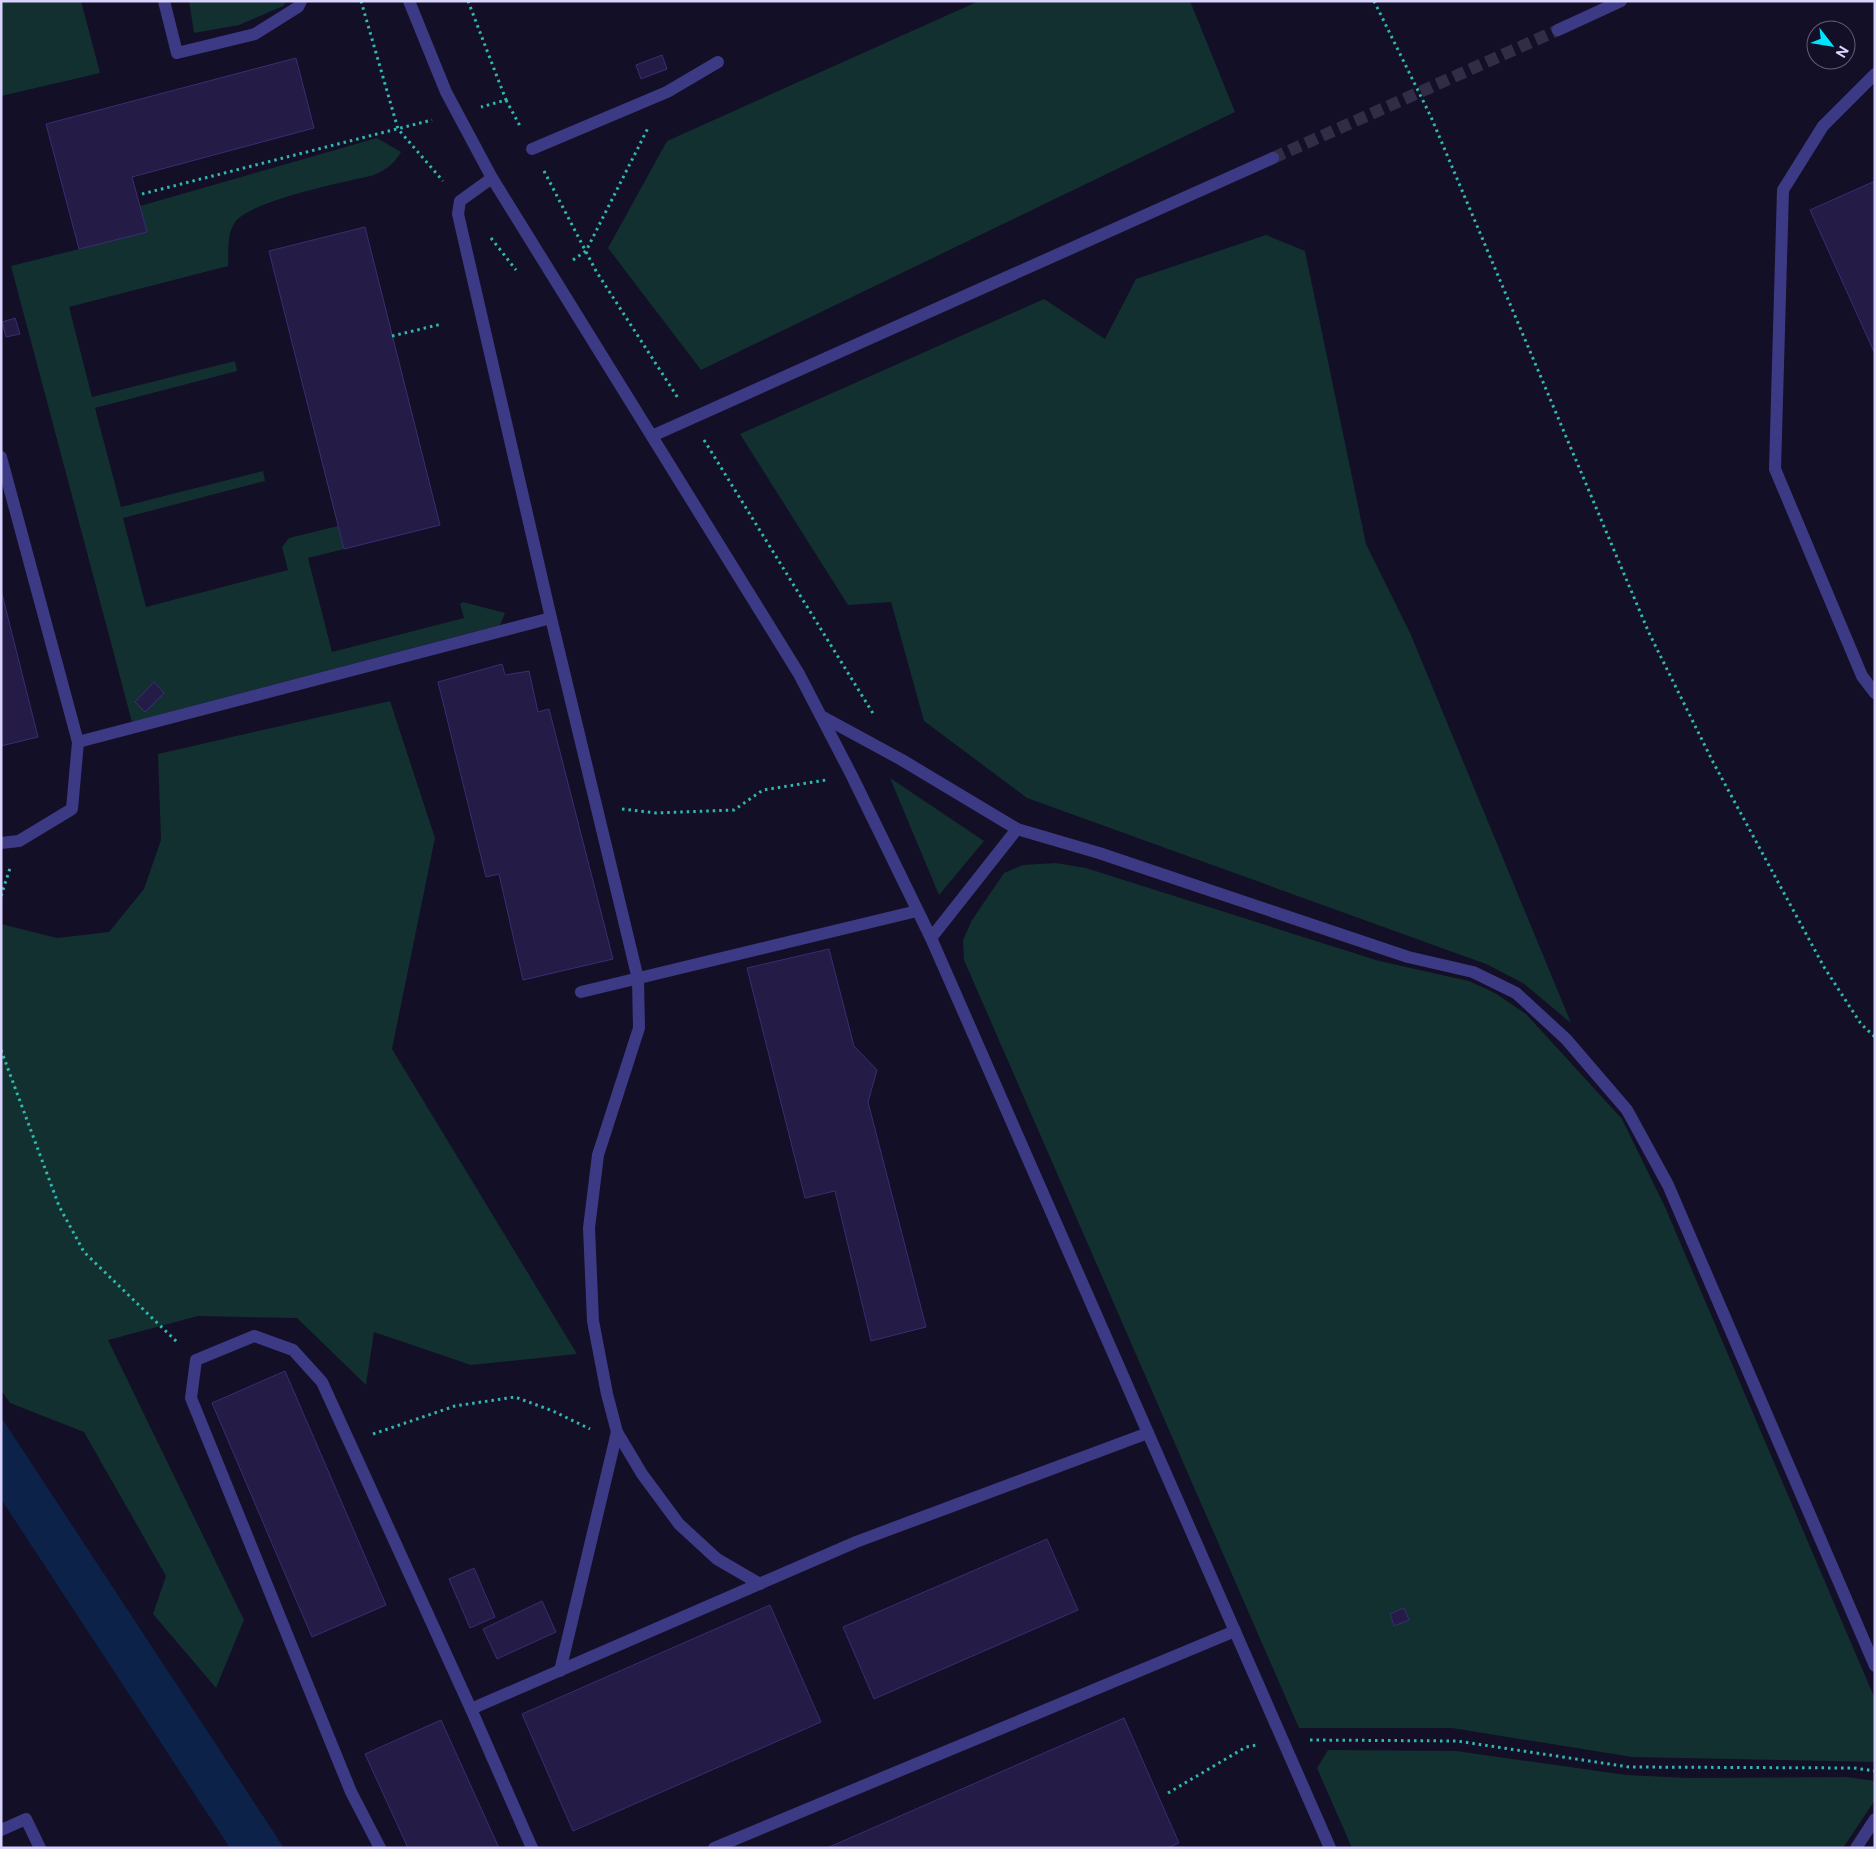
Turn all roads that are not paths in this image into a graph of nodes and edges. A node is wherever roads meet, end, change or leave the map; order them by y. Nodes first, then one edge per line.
1 (164, 1) edge
2 (301, 1) edge
3 (409, 1) edge
4 (1622, 1) edge
5 (1558, 30) tunnel mouth
6 (718, 62) dead end
7 (1875, 74) edge
8 (532, 149) road end
9 (1273, 158) tunnel mouth
10 (492, 178) junction
11 (652, 436) junction
12 (1, 458) edge
13 (551, 618) junction
14 (1875, 694) edge
15 (821, 716) junction
16 (78, 742) junction
17 (1016, 829) junction
18 (1, 843) edge
19 (917, 911) junction
20 (931, 938) junction
21 (638, 979) junction
22 (582, 992) dead end
23 (617, 1432) junction
24 (1148, 1433) junction
25 (760, 1584) junction
26 (1235, 1631) junction
27 (1875, 1666) edge
28 (560, 1671) junction
29 (472, 1709) junction
30 (1875, 1819) edge
31 (1, 1830) edge
32 (40, 1848) edge
33 (380, 1848) edge
34 (532, 1848) edge
35 (714, 1848) edge
36 (1330, 1848) edge
37 (1856, 1848) edge

1 - 2 lane
3 - 10 lane
4 - 5 lane
6 - 8 lane
7 - 14 lane
9 - 11 lane
10 - 11 lane
10 - 13 lane
11 - 15 lane
12 - 16 lane
13 - 16 lane
13 - 21 lane
15 - 17 lane
15 - 19 lane
16 - 18 lane
17 - 20 lane
17 - 27 lane
19 - 20 lane
19 - 21 lane
20 - 24 lane
21 - 22 lane
21 - 23 lane
23 - 25 lane
23 - 28 lane
24 - 25 lane
24 - 26 lane
25 - 28 lane
26 - 35 lane
26 - 36 lane
28 - 29 lane
29 - 33 lane
29 - 34 lane
30 - 37 lane
31 - 32 lane

